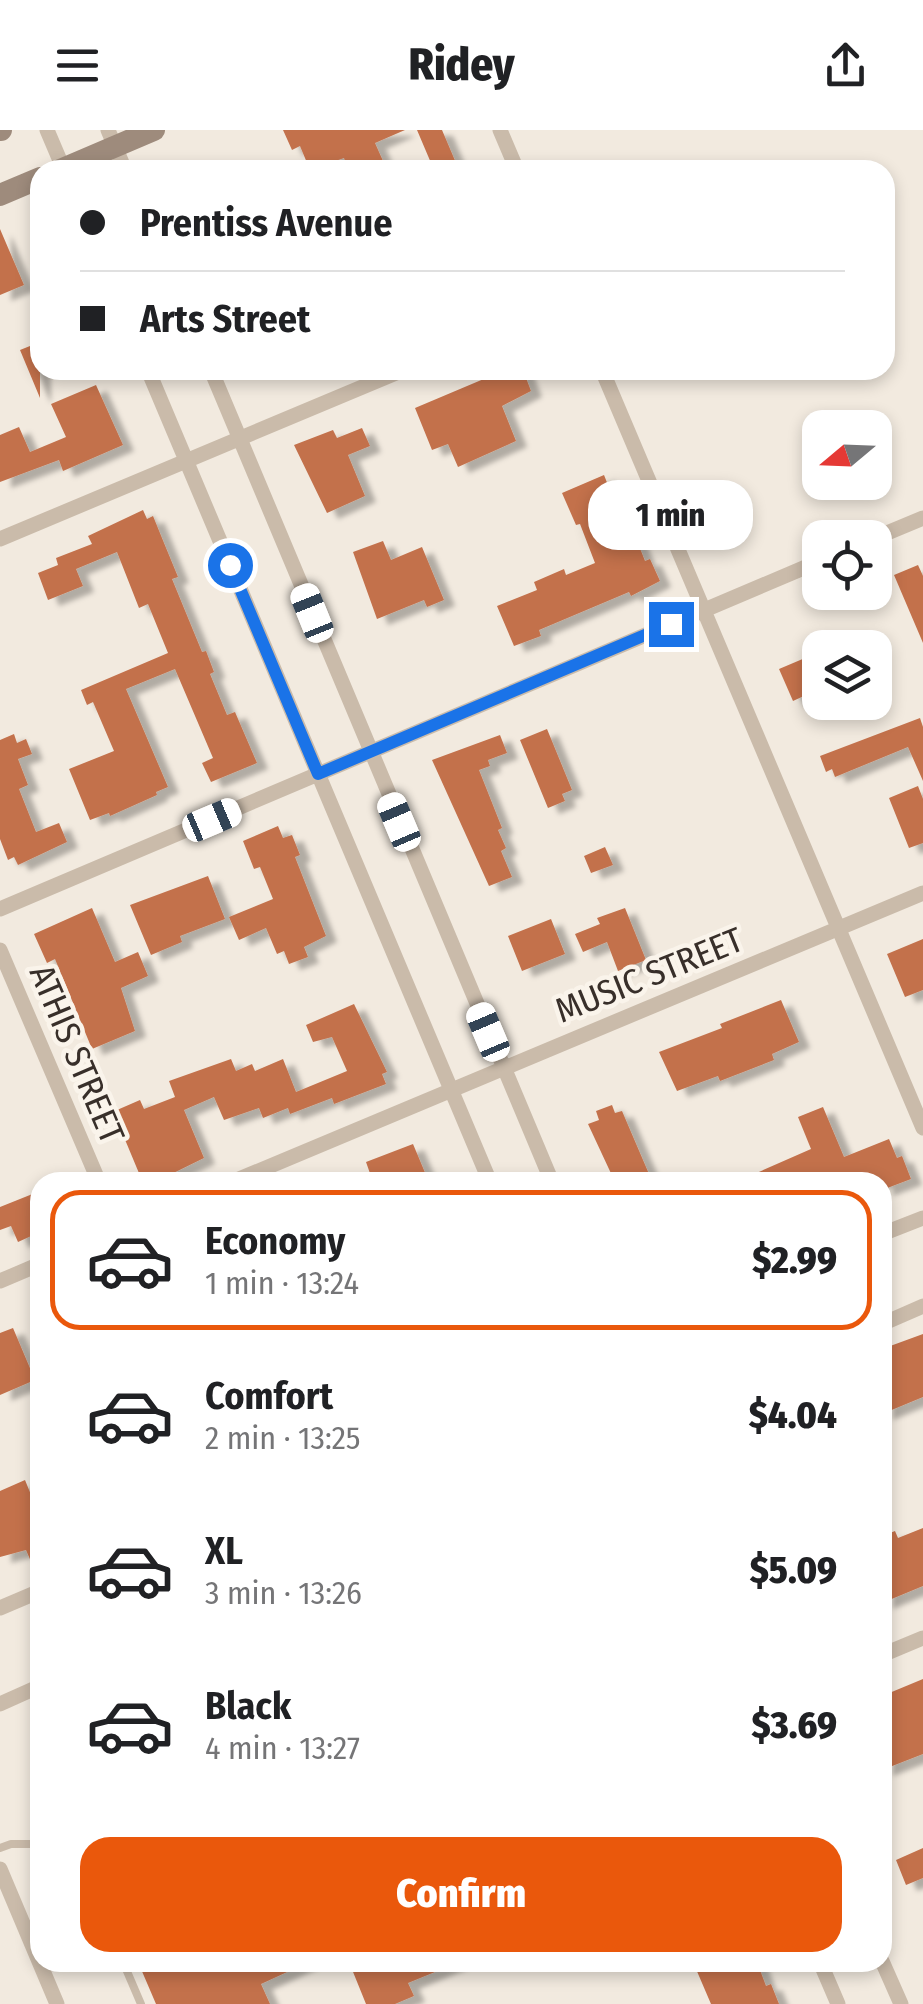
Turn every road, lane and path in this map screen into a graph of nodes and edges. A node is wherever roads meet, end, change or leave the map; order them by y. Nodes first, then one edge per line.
1 (47, 130) edge
2 (154, 130) edge
3 (500, 130) edge
4 (112, 138) edge
5 (58, 160) edge
6 (78, 160) edge
7 (513, 160) edge
8 (30, 182) edge
9 (0, 196) edge
10 (152, 380) edge
11 (214, 380) edge
12 (379, 380) edge
13 (606, 380) edge
14 (240, 438) junction
15 (187, 461) junction
16 (923, 518) edge
17 (892, 531) edge
18 (0, 539) edge
19 (802, 569) edge
20 (705, 609) junction
21 (370, 752) junction
22 (318, 774) junction
23 (923, 893) edge
24 (0, 910) edge
25 (840, 928) junction
26 (0, 950) edge
27 (503, 1067) junction
28 (451, 1090) junction
29 (923, 1128) edge
30 (95, 1172) edge
31 (256, 1172) edge
32 (486, 1172) edge
33 (548, 1172) edge
34 (923, 1218) edge
35 (892, 1230) edge
36 (30, 1268) edge
37 (0, 1281) edge
38 (923, 1306) edge
39 (892, 1320) edge
40 (30, 1594) edge
41 (0, 1608) edge
42 (923, 1638) edge
43 (892, 1651) edge
44 (30, 1690) edge
45 (0, 1704) edge
46 (30, 1844) edge
47 (0, 1848) edge
48 (0, 1870) edge
49 (30, 1941) edge
50 (43, 1972) edge
51 (127, 1972) edge
52 (824, 1972) edge
53 (886, 1972) edge
54 (57, 2004) edge
55 (141, 2004) edge
56 (838, 2004) edge
57 (900, 2004) edge

1 - 5 street
2 - 4 street
3 - 7 street
4 - 6 street
8 - 9 street
10 - 15 street
11 - 14 street
12 - 14 street
13 - 20 street
14 - 15 street
14 - 21 street
15 - 18 street
15 - 22 street
16 - 17 street
19 - 20 street
20 - 21 street
20 - 25 street
21 - 22 street
21 - 27 street
22 - 24 street
22 - 28 street
23 - 25 street, MUSIC STREET
25 - 27 street, MUSIC STREET
25 - 29 street
26 - 30 street, ATHIS STREET
27 - 28 street, MUSIC STREET
27 - 33 street
28 - 31 street, MUSIC STREET
28 - 32 street
34 - 35 street
36 - 37 street
38 - 39 street
40 - 41 street
42 - 43 street
44 - 45 street
46 - 47 lane
48 - 49 street
50 - 54 street
51 - 55 lane
52 - 56 street
53 - 57 street

